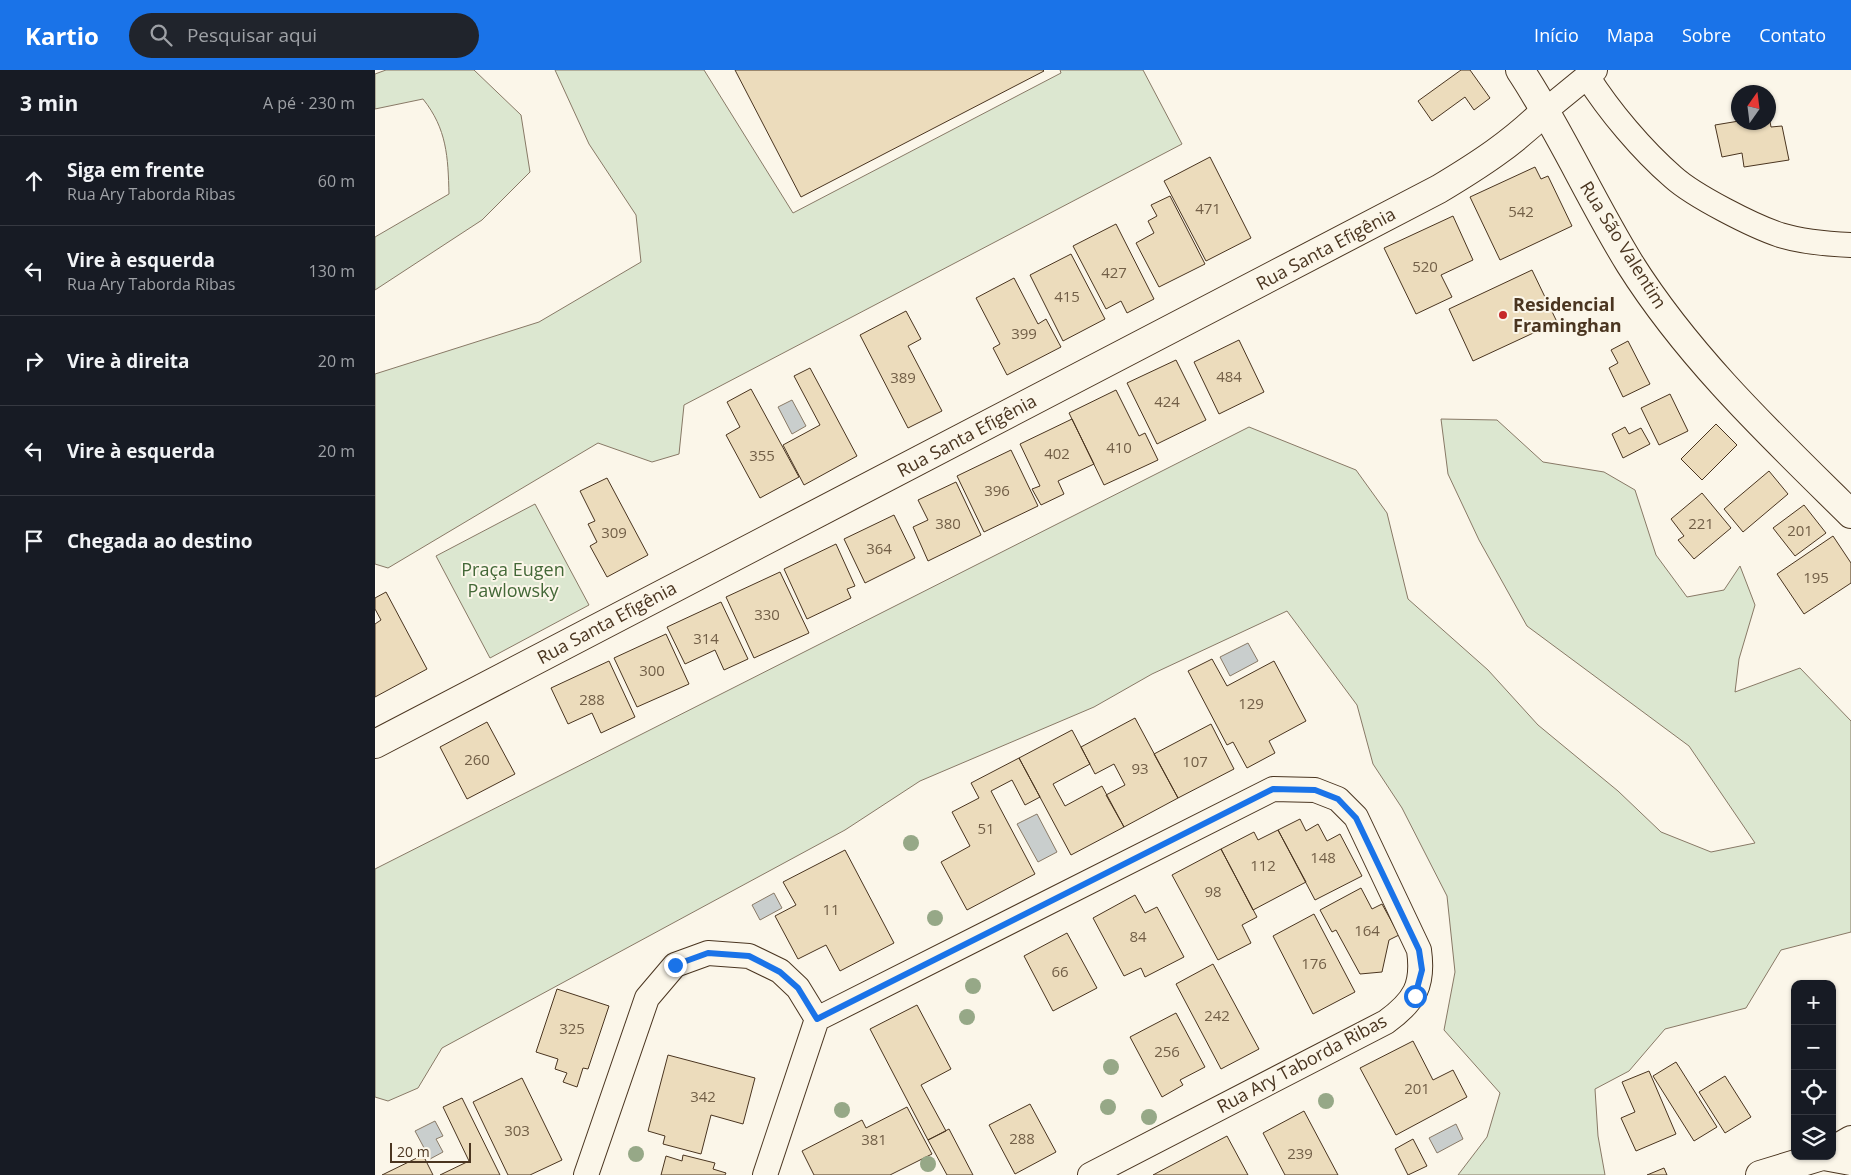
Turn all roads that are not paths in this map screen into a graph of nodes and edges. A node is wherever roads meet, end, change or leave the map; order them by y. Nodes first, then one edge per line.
1 (1520, 70) edge
2 (1591, 73) edge
3 (1546, 110) junction
4 (1851, 245) edge
5 (1851, 514) edge
6 (375, 744) edge
7 (817, 1019) junction
8 (1851, 1140) edge
9 (1836, 1148) edge
10 (1836, 1158) edge
11 (1810, 1160) edge
12 (1851, 1161) edge
13 (586, 1175) edge
14 (765, 1175) edge
15 (1090, 1175) edge
16 (1760, 1175) edge

1 - 3 street, Rua São Valentim
2 - 3 street
2 - 4 street
3 - 5 street, Rua São Valentim
3 - 6 street, Rua Santa Efigênia
7 - 13 street
7 - 14 street
7 - 15 street, Rua Ary Taborda Ribas
8 - 9 street
10 - 12 street
11 - 16 street

